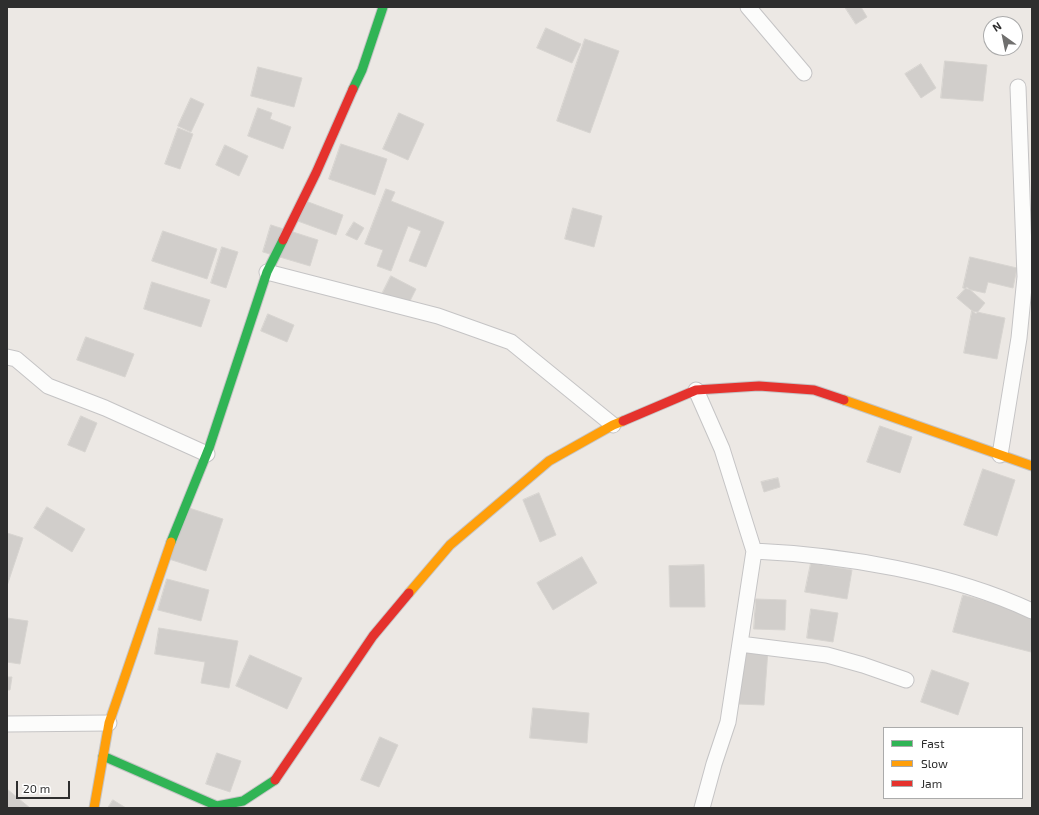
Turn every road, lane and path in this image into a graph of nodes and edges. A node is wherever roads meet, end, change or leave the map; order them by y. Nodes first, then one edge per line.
1 (383, 7) edge
2 (748, 7) edge
3 (804, 73) dead end
4 (1018, 87) dead end
5 (267, 272) junction
6 (7, 357) edge
7 (696, 390) junction
8 (613, 425) junction
9 (207, 454) junction
10 (1000, 455) junction
11 (1032, 466) edge
12 (754, 551) junction
13 (1032, 611) edge
14 (740, 644) junction
15 (906, 680) dead end
16 (109, 723) junction
17 (7, 724) edge
18 (103, 756) junction
19 (94, 808) edge
20 (702, 808) edge

1 - 5 street
2 - 3 street
4 - 10 street
5 - 8 street
5 - 9 street
6 - 9 street
7 - 8 street
7 - 10 street
7 - 12 street
8 - 18 street
9 - 16 street
10 - 11 street
12 - 13 street
12 - 14 street
14 - 15 street
14 - 20 street
16 - 17 street
16 - 18 street
18 - 19 street

